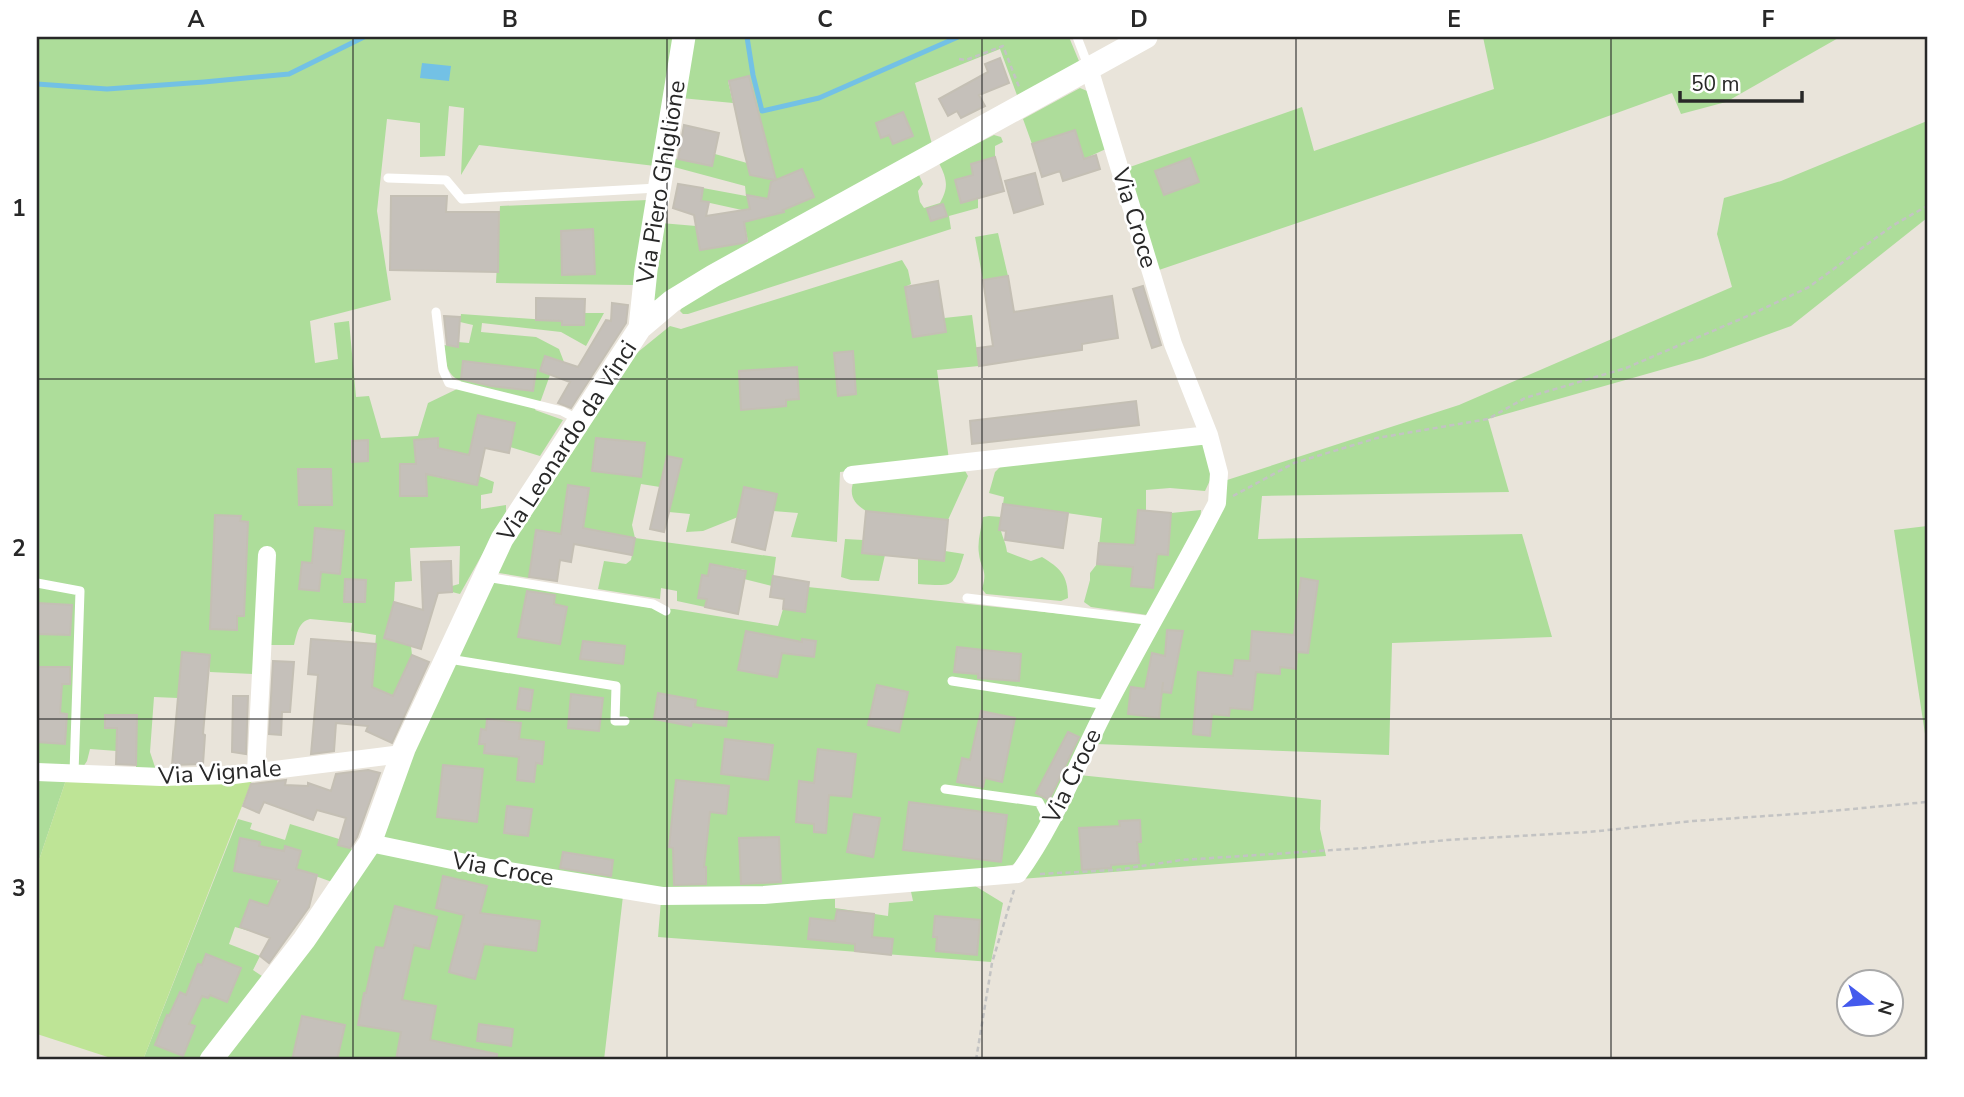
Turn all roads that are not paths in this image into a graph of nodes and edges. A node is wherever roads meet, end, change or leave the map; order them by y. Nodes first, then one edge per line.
1 (684, 37) edge
2 (1077, 37) edge
3 (1146, 37) edge
4 (1089, 68) junction
5 (388, 178) dead end
6 (660, 188) junction
7 (436, 312) dead end
8 (640, 328) junction
9 (579, 420) junction
10 (1209, 435) junction
11 (852, 475) dead end
12 (267, 555) dead end
13 (484, 577) junction
14 (37, 583) edge
15 (967, 598) dead end
16 (666, 611) dead end
17 (1154, 621) junction
18 (446, 659) junction
19 (952, 681) dead end
20 (1107, 705) junction
21 (625, 721) dead end
22 (402, 754) junction
23 (37, 772) edge
24 (256, 772) junction
25 (74, 773) junction
26 (945, 789) dead end
27 (1049, 823) junction
28 (370, 843) junction
29 (211, 1060) edge

1 - 6 street, Via Piero Ghiglione
2 - 4 lane
3 - 4 street, Via Leonardo da Vinci
4 - 8 street, Via Leonardo da Vinci
4 - 10 street, Via Croce
5 - 6 lane
6 - 8 street, Via Piero Ghiglione
7 - 9 lane
8 - 9 street, Via Leonardo da Vinci
9 - 13 street, Via Leonardo da Vinci
10 - 11 street
10 - 17 street, Via Croce
12 - 24 street
13 - 16 lane
13 - 18 street, Via Leonardo da Vinci
14 - 25 lane
15 - 17 lane
17 - 20 street, Via Croce
18 - 21 lane
18 - 22 street, Via Leonardo da Vinci
19 - 20 lane
20 - 27 street, Via Croce
22 - 24 street, Via Vignale
22 - 28 street, Via Leonardo da Vinci
23 - 25 street, Via Vignale
24 - 25 street, Via Vignale
26 - 27 lane
27 - 28 street, Via Croce
28 - 29 street, Via Leonardo da Vinci

